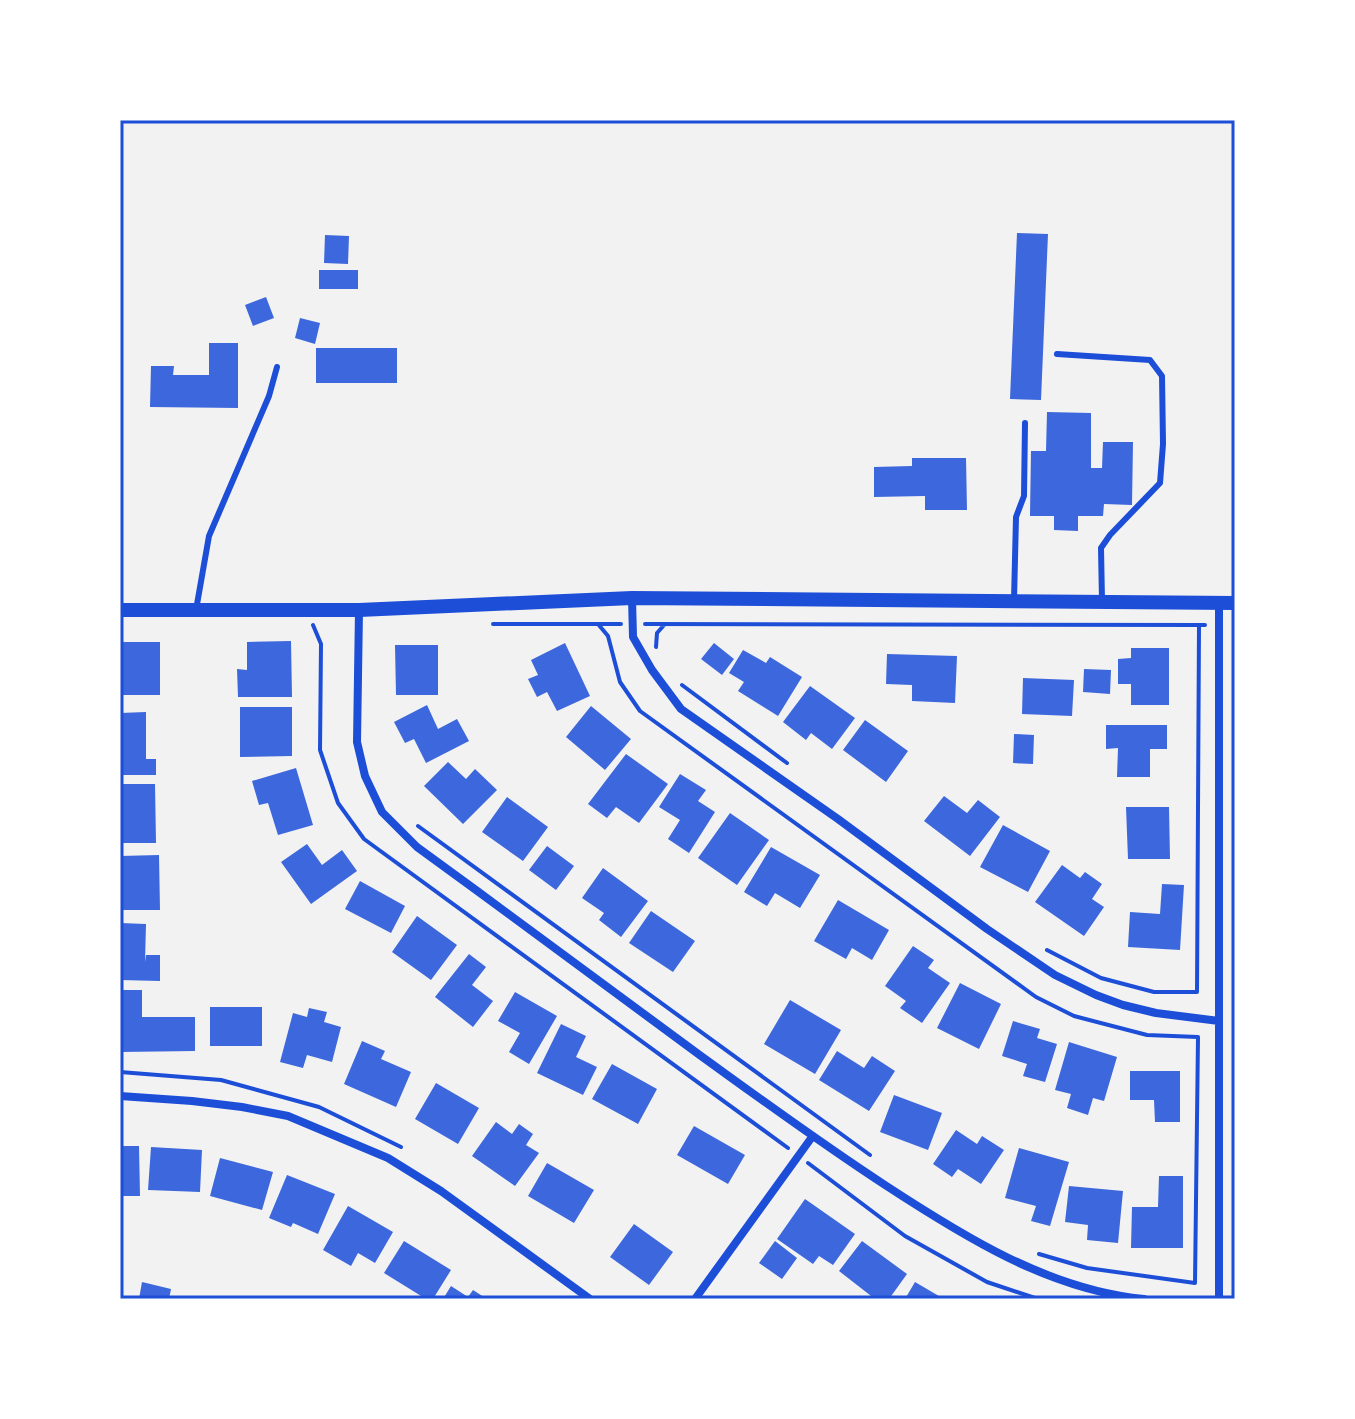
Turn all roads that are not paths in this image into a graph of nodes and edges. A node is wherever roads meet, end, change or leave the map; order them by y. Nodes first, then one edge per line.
1 (1057, 354) dead end
2 (277, 367) dead end
3 (1025, 423) dead end
4 (632, 598) junction
5 (1014, 600) junction
6 (1102, 601) junction
7 (1219, 603) junction
8 (1235, 603) edge
9 (120, 610) edge
10 (196, 610) junction
11 (359, 610) junction
12 (1219, 1021) junction
13 (120, 1096) edge
14 (812, 1137) junction
15 (590, 1299) edge
16 (695, 1299) edge
17 (1144, 1299) edge
18 (1219, 1299) edge

1 - 6 lane
2 - 10 lane
3 - 5 lane
4 - 5 street
4 - 11 street
4 - 12 street
5 - 6 street
6 - 7 street
7 - 8 street
7 - 12 street
9 - 10 street
10 - 11 street
11 - 14 street
12 - 18 street
13 - 15 street
14 - 16 street
14 - 17 street

